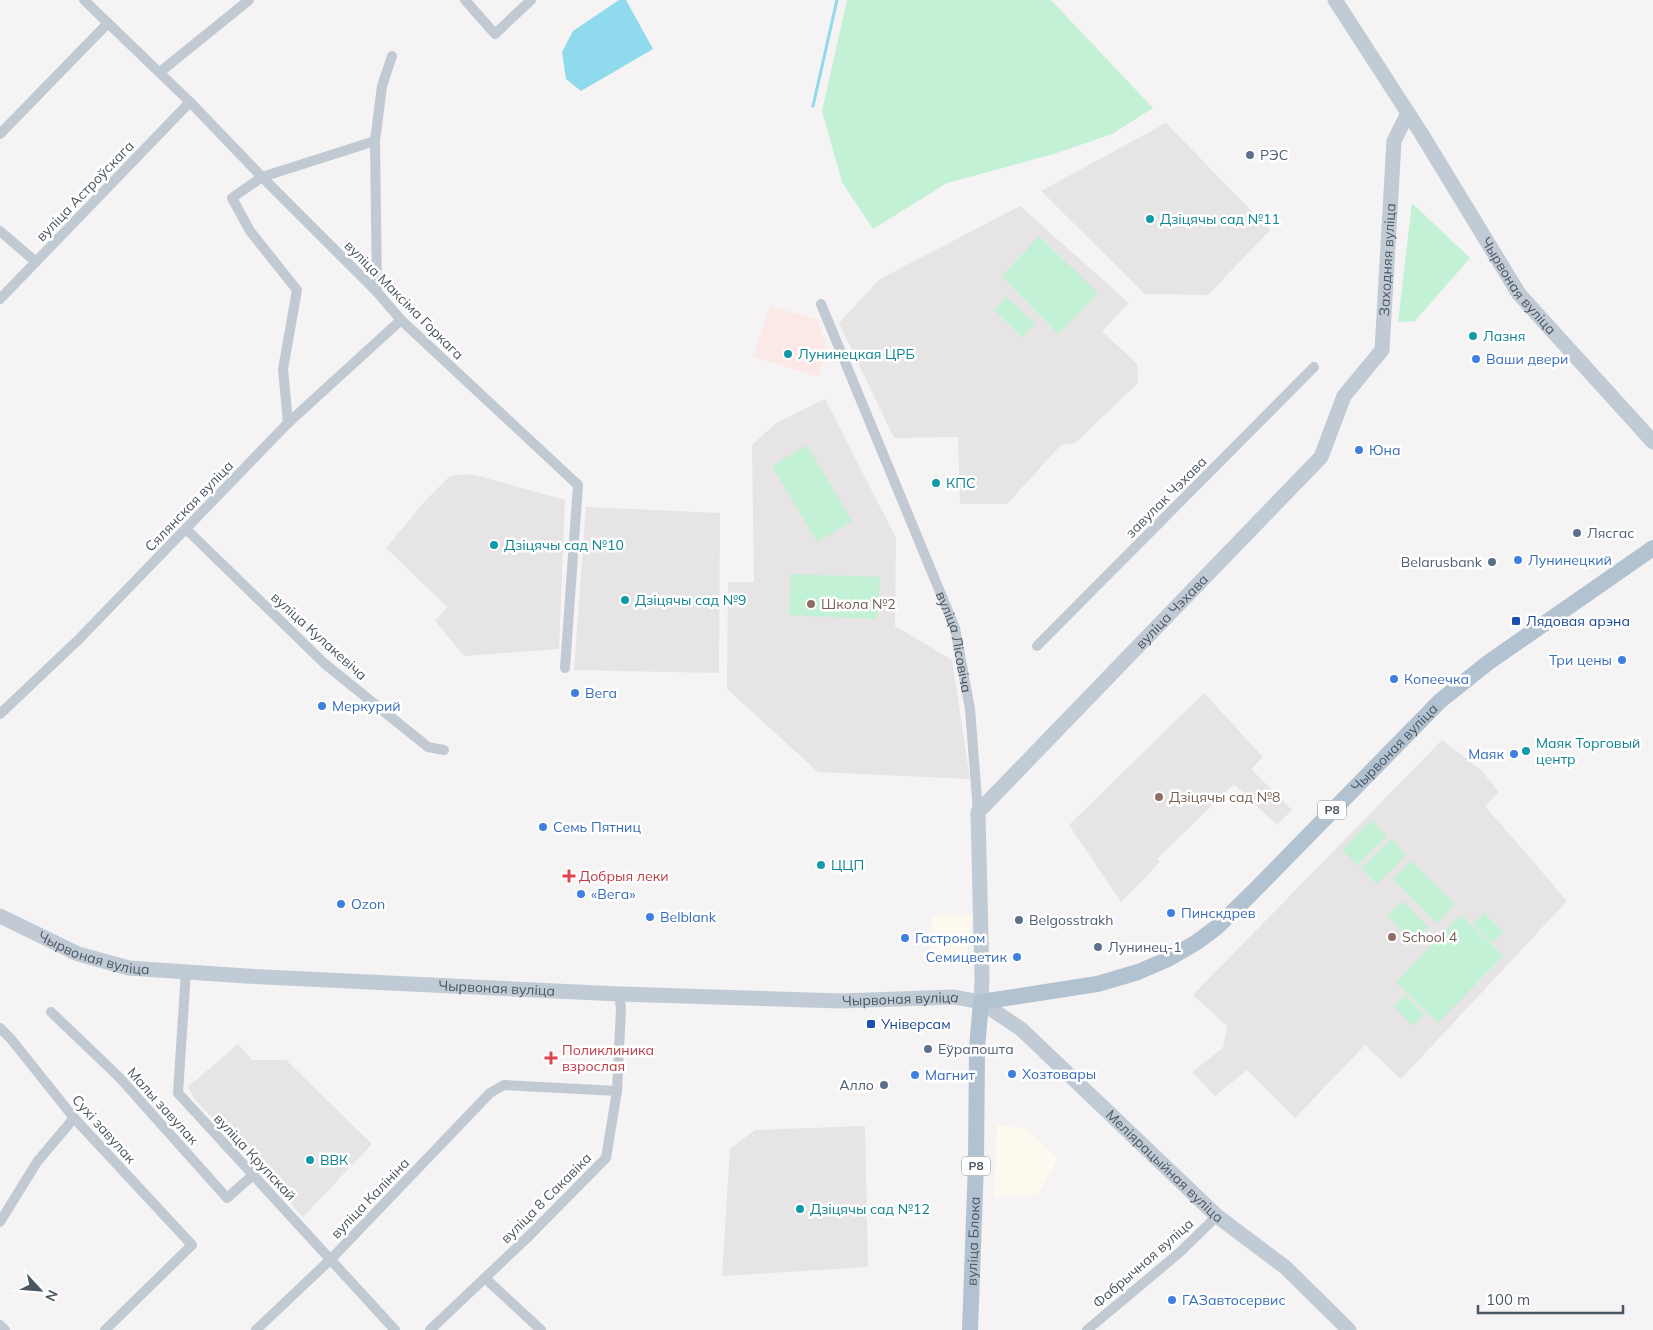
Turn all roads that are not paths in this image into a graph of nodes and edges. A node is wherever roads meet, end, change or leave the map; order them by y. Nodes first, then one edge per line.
1 (84, 0) edge
2 (249, 0) edge
3 (465, 0) edge
4 (531, 0) edge
5 (1335, 0) edge
6 (108, 24) junction
7 (392, 56) dead end
8 (160, 72) junction
9 (190, 102) junction
10 (1408, 113) junction
11 (0, 134) edge
12 (375, 141) junction
13 (262, 178) junction
14 (0, 231) edge
15 (36, 262) junction
16 (377, 292) junction
17 (0, 300) edge
18 (821, 304) dead end
19 (401, 320) junction
20 (1314, 367) dead end
21 (1344, 396) joint
22 (288, 422) junction
23 (1653, 442) edge
24 (186, 529) junction
25 (1653, 548) edge
26 (1037, 646) dead end
27 (565, 668) dead end
28 (0, 714) edge
29 (444, 750) dead end
30 (978, 812) junction
31 (0, 916) edge
32 (186, 971) junction
33 (619, 994) junction
34 (981, 1002) junction
35 (51, 1012) dead end
36 (0, 1028) edge
37 (617, 1090) junction
38 (74, 1118) junction
39 (253, 1175) junction
40 (1217, 1216) junction
41 (0, 1222) edge
42 (331, 1259) junction
43 (485, 1278) junction
44 (0, 1325) edge
45 (5, 1330) edge
46 (104, 1330) edge
47 (256, 1330) edge
48 (395, 1330) edge
49 (430, 1330) edge
50 (541, 1330) edge
51 (970, 1330) edge
52 (1087, 1330) edge
53 (1349, 1330) edge

1 - 6 street, вуліца Максіма Горкага
2 - 8 street
3 - 4 street
5 - 10 street, Чырвоная вуліца
6 - 8 street, вуліца Максіма Горкага
6 - 11 street
7 - 12 street
8 - 9 street, вуліца Максіма Горкага
9 - 13 street, вуліца Максіма Горкага
9 - 15 street, вуліца Астроўскага
10 - 21 street, Заходняя вуліца
10 - 23 street, Чырвоная вуліца
12 - 13 street
12 - 16 street
13 - 16 street, вуліца Максіма Горкага
13 - 22 street
14 - 15 street
15 - 17 street, вуліца Астроўскага
16 - 19 street, вуліца Максіма Горкага
18 - 30 street, вуліца Лісовіча
19 - 22 street, Сялянская вуліца
19 - 27 street, вуліца Максіма Горкага
20 - 26 street, завулак Чэхава
21 - 30 street, вуліца Чэхава
22 - 24 street, Сялянская вуліца
24 - 28 street, Сялянская вуліца
24 - 29 street, вуліца Кулакевіча
25 - 34 main road, Чырвоная вуліца / Р8
30 - 34 street, вуліца Лісовіча
31 - 32 street, Чырвоная вуліца
32 - 33 street, Чырвоная вуліца
32 - 39 street, вуліца Крупскай
33 - 34 street, Чырвоная вуліца
33 - 37 street, вуліца 8 Сакавіка
34 - 40 street, Меліярацыйная вуліца
34 - 51 main road, вуліца Блока / Р8
35 - 39 street, Малы завулак
36 - 38 street, Сухі завулак
37 - 42 street, вуліца Калініна
37 - 43 street, вуліца 8 Сакавіка
38 - 41 street
38 - 46 street, Сухі завулак
39 - 42 street, вуліца Крупскай
40 - 52 street, Фабрычная вуліца
40 - 53 street, Меліярацыйная вуліца
42 - 47 street, вуліца Калініна
42 - 48 street, вуліца Крупскай
43 - 49 street, вуліца 8 Сакавіка
43 - 50 street
44 - 45 street

